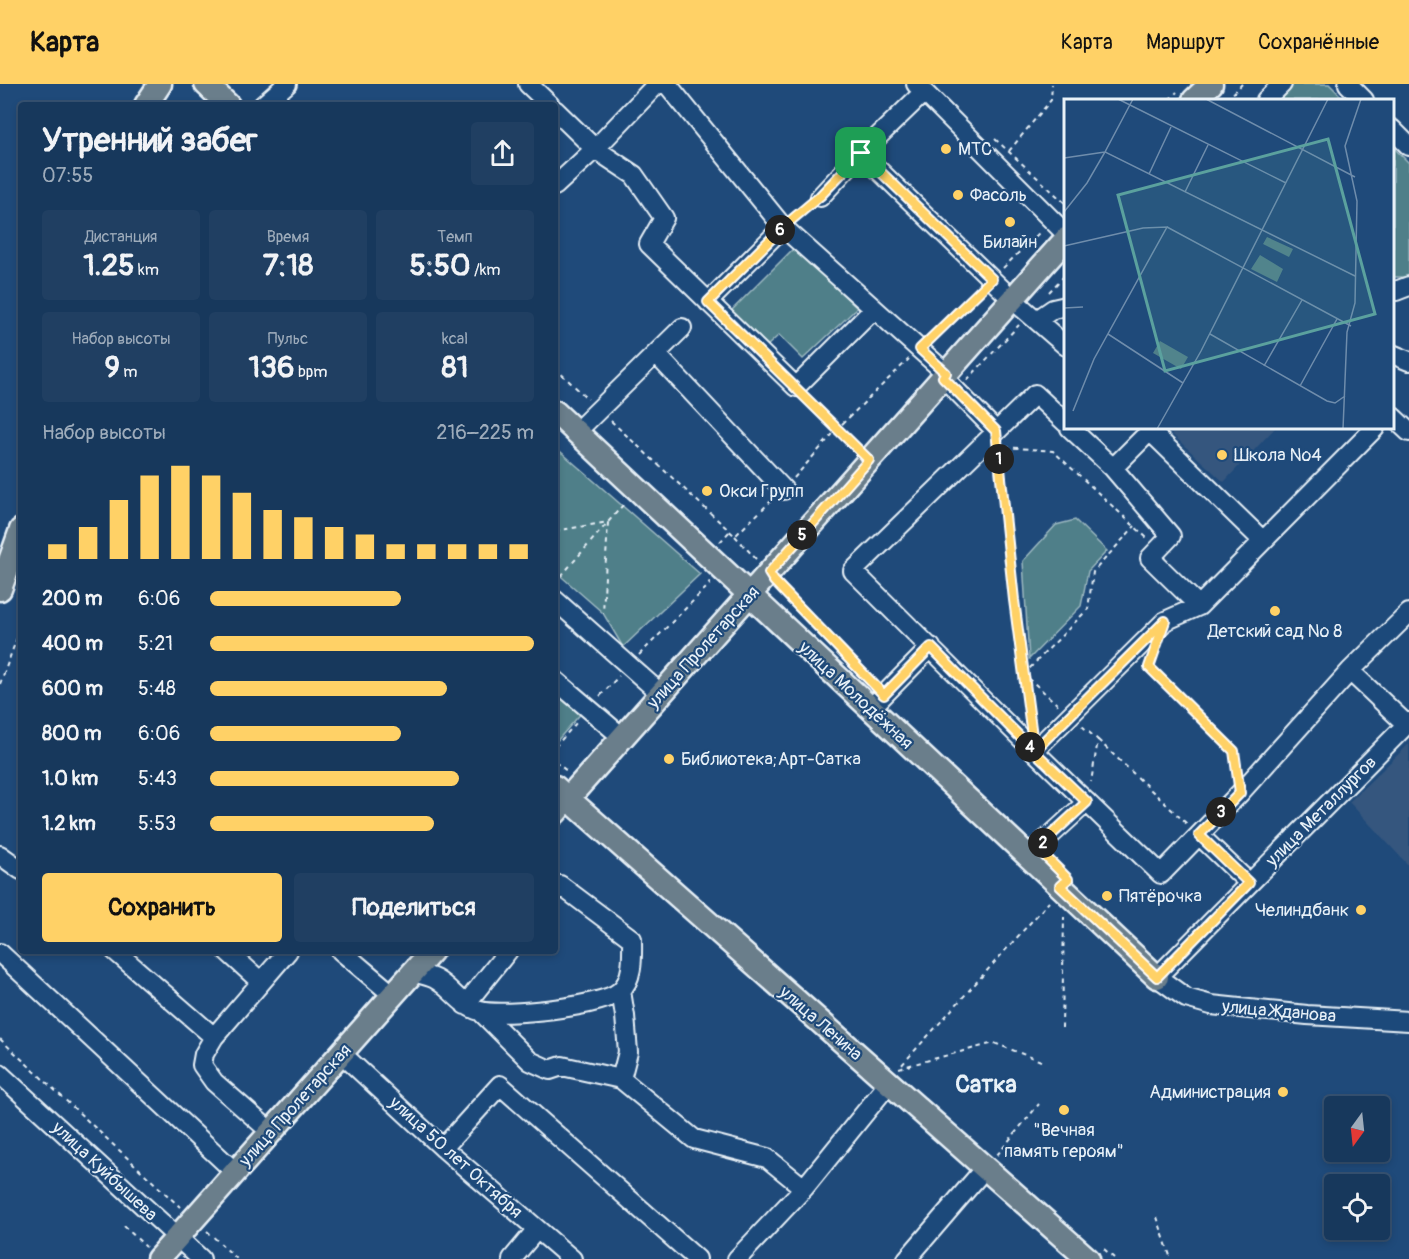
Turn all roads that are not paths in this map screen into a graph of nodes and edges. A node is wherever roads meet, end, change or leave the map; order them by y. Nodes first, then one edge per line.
1 (160, 84) edge
2 (206, 84) edge
3 (286, 84) edge
4 (528, 84) edge
5 (657, 84) edge
6 (667, 84) edge
7 (1211, 84) edge
8 (1282, 84) edge
9 (1348, 84) edge
10 (920, 88) edge
11 (1195, 99) edge
12 (1267, 99) edge
13 (1363, 99) edge
14 (148, 102) edge
15 (225, 102) edge
16 (266, 102) edge
17 (547, 102) edge
18 (558, 113) edge
19 (1394, 131) edge
20 (1409, 146) edge
21 (595, 149) junction
22 (861, 153) junction
23 (558, 183) edge
24 (820, 196) road end
25 (783, 227) junction
26 (1064, 233) edge
27 (1064, 240) edge
28 (1409, 286) edge
29 (1394, 290) edge
30 (1012, 299) junction
31 (708, 302) junction
32 (1064, 306) edge
33 (869, 314) dead end
34 (1033, 317) junction
35 (682, 328) dead end
36 (1064, 345) edge
37 (656, 354) junction
38 (1394, 355) edge
39 (1409, 361) edge
40 (949, 380) junction
41 (558, 415) edge
42 (1394, 418) edge
43 (1064, 422) edge
44 (1071, 429) edge
45 (1149, 429) edge
46 (1374, 429) edge
47 (996, 431) junction
48 (576, 432) junction
49 (1409, 432) edge
50 (1113, 468) junction
51 (784, 490) road end
52 (18, 539) edge
53 (1263, 542) junction
54 (0, 590) edge
55 (749, 594) junction
56 (558, 603) edge
57 (1199, 606) junction
58 (1409, 613) edge
59 (931, 647) junction
60 (1350, 671) junction
61 (558, 683) edge
62 (661, 694) junction
63 (877, 702) junction
64 (1408, 723) edge
65 (622, 737) junction
66 (1034, 751) junction
67 (559, 800) edge
68 (1087, 802) junction
69 (1199, 835) junction
70 (0, 855) edge
71 (1028, 856) junction
72 (18, 868) edge
73 (1249, 883) junction
74 (558, 887) edge
75 (0, 953) edge
76 (118, 954) edge
77 (230, 954) edge
78 (285, 954) edge
79 (345, 954) edge
80 (429, 954) edge
81 (506, 954) edge
82 (413, 972) junction
83 (1157, 977) junction
84 (261, 982) junction
85 (621, 991) junction
86 (393, 995) junction
87 (473, 1008) junction
88 (1409, 1021) edge
89 (214, 1037) junction
90 (341, 1053) junction
91 (621, 1079) junction
92 (3, 1080) edge
93 (889, 1083) junction
94 (271, 1132) junction
95 (442, 1148) junction
96 (991, 1162) junction
97 (235, 1172) junction
98 (804, 1188) junction
99 (537, 1229) junction
100 (177, 1237) junction
101 (158, 1258) edge
102 (201, 1259) edge
103 (512, 1259) edge
104 (572, 1259) edge
105 (697, 1259) edge
106 (737, 1259) edge
107 (907, 1259) edge
108 (1088, 1259) edge

1 - 14 main road
2 - 15 main road
3 - 16 street
4 - 17 street
5 - 21 street
6 - 25 street
7 - 11 main road
8 - 12 street
9 - 13 street
10 - 22 street
10 - 26 street
18 - 21 street
19 - 20 street
21 - 23 street
21 - 31 street
22 - 24 street
22 - 30 street
25 - 31 street
25 - 40 street
27 - 30 main road, улица Пролетарская
28 - 29 street
30 - 34 street
30 - 40 main road, улица Пролетарская
31 - 33 street
32 - 34 street
34 - 36 street
35 - 37 street
37 - 48 street
37 - 51 street
38 - 39 street
40 - 47 street
40 - 55 main road, улица Пролетарская
41 - 48 main road, улица Молодёжная
42 - 49 street
43 - 47 street
44 - 50 street
45 - 50 street
45 - 53 street
46 - 53 street
47 - 59 street
48 - 55 main road, улица Молодёжная
50 - 57 street
52 - 54 main road
53 - 57 street
55 - 62 main road, улица Пролетарская
55 - 63 main road, улица Молодёжная
56 - 62 street
57 - 66 street
58 - 60 street
59 - 63 street
59 - 66 street
60 - 64 street
60 - 69 street
61 - 65 street
62 - 65 main road, улица Пролетарская
63 - 71 main road, улица Молодёжная
64 - 73 street, улица Металлургов
65 - 67 main road, улица Пролетарская
66 - 68 street
67 - 93 main road, улица Ленина
68 - 69 street
68 - 71 street
69 - 73 street
70 - 72 street
71 - 83 main road, улица Молодёжная
73 - 83 street, улица Металлургов
74 - 85 street
75 - 97 street
76 - 89 street
77 - 84 street
78 - 84 street
79 - 86 street
80 - 82 main road, улица Пролетарская
81 - 87 street
82 - 86 main road, улица Пролетарская
82 - 87 street
83 - 88 street, улица Жданова
84 - 89 street
85 - 87 street
85 - 91 street
86 - 90 main road, улица Пролетарская
87 - 91 street
89 - 94 street
90 - 94 main road, улица Пролетарская
90 - 95 street, улица 50 лет Октября
91 - 98 street
92 - 100 street, улица Куйбышева
93 - 96 main road, улица Ленина
93 - 98 street
94 - 97 main road, улица Пролетарская
95 - 99 street, улица 50 лет Октября
95 - 105 street
96 - 107 street
96 - 108 main road, улица Ленина
97 - 100 main road, улица Пролетарская
98 - 106 street
99 - 103 street
99 - 104 street, улица 50 лет Октября
100 - 101 main road, улица Пролетарская
100 - 102 street, улица Куйбышева

